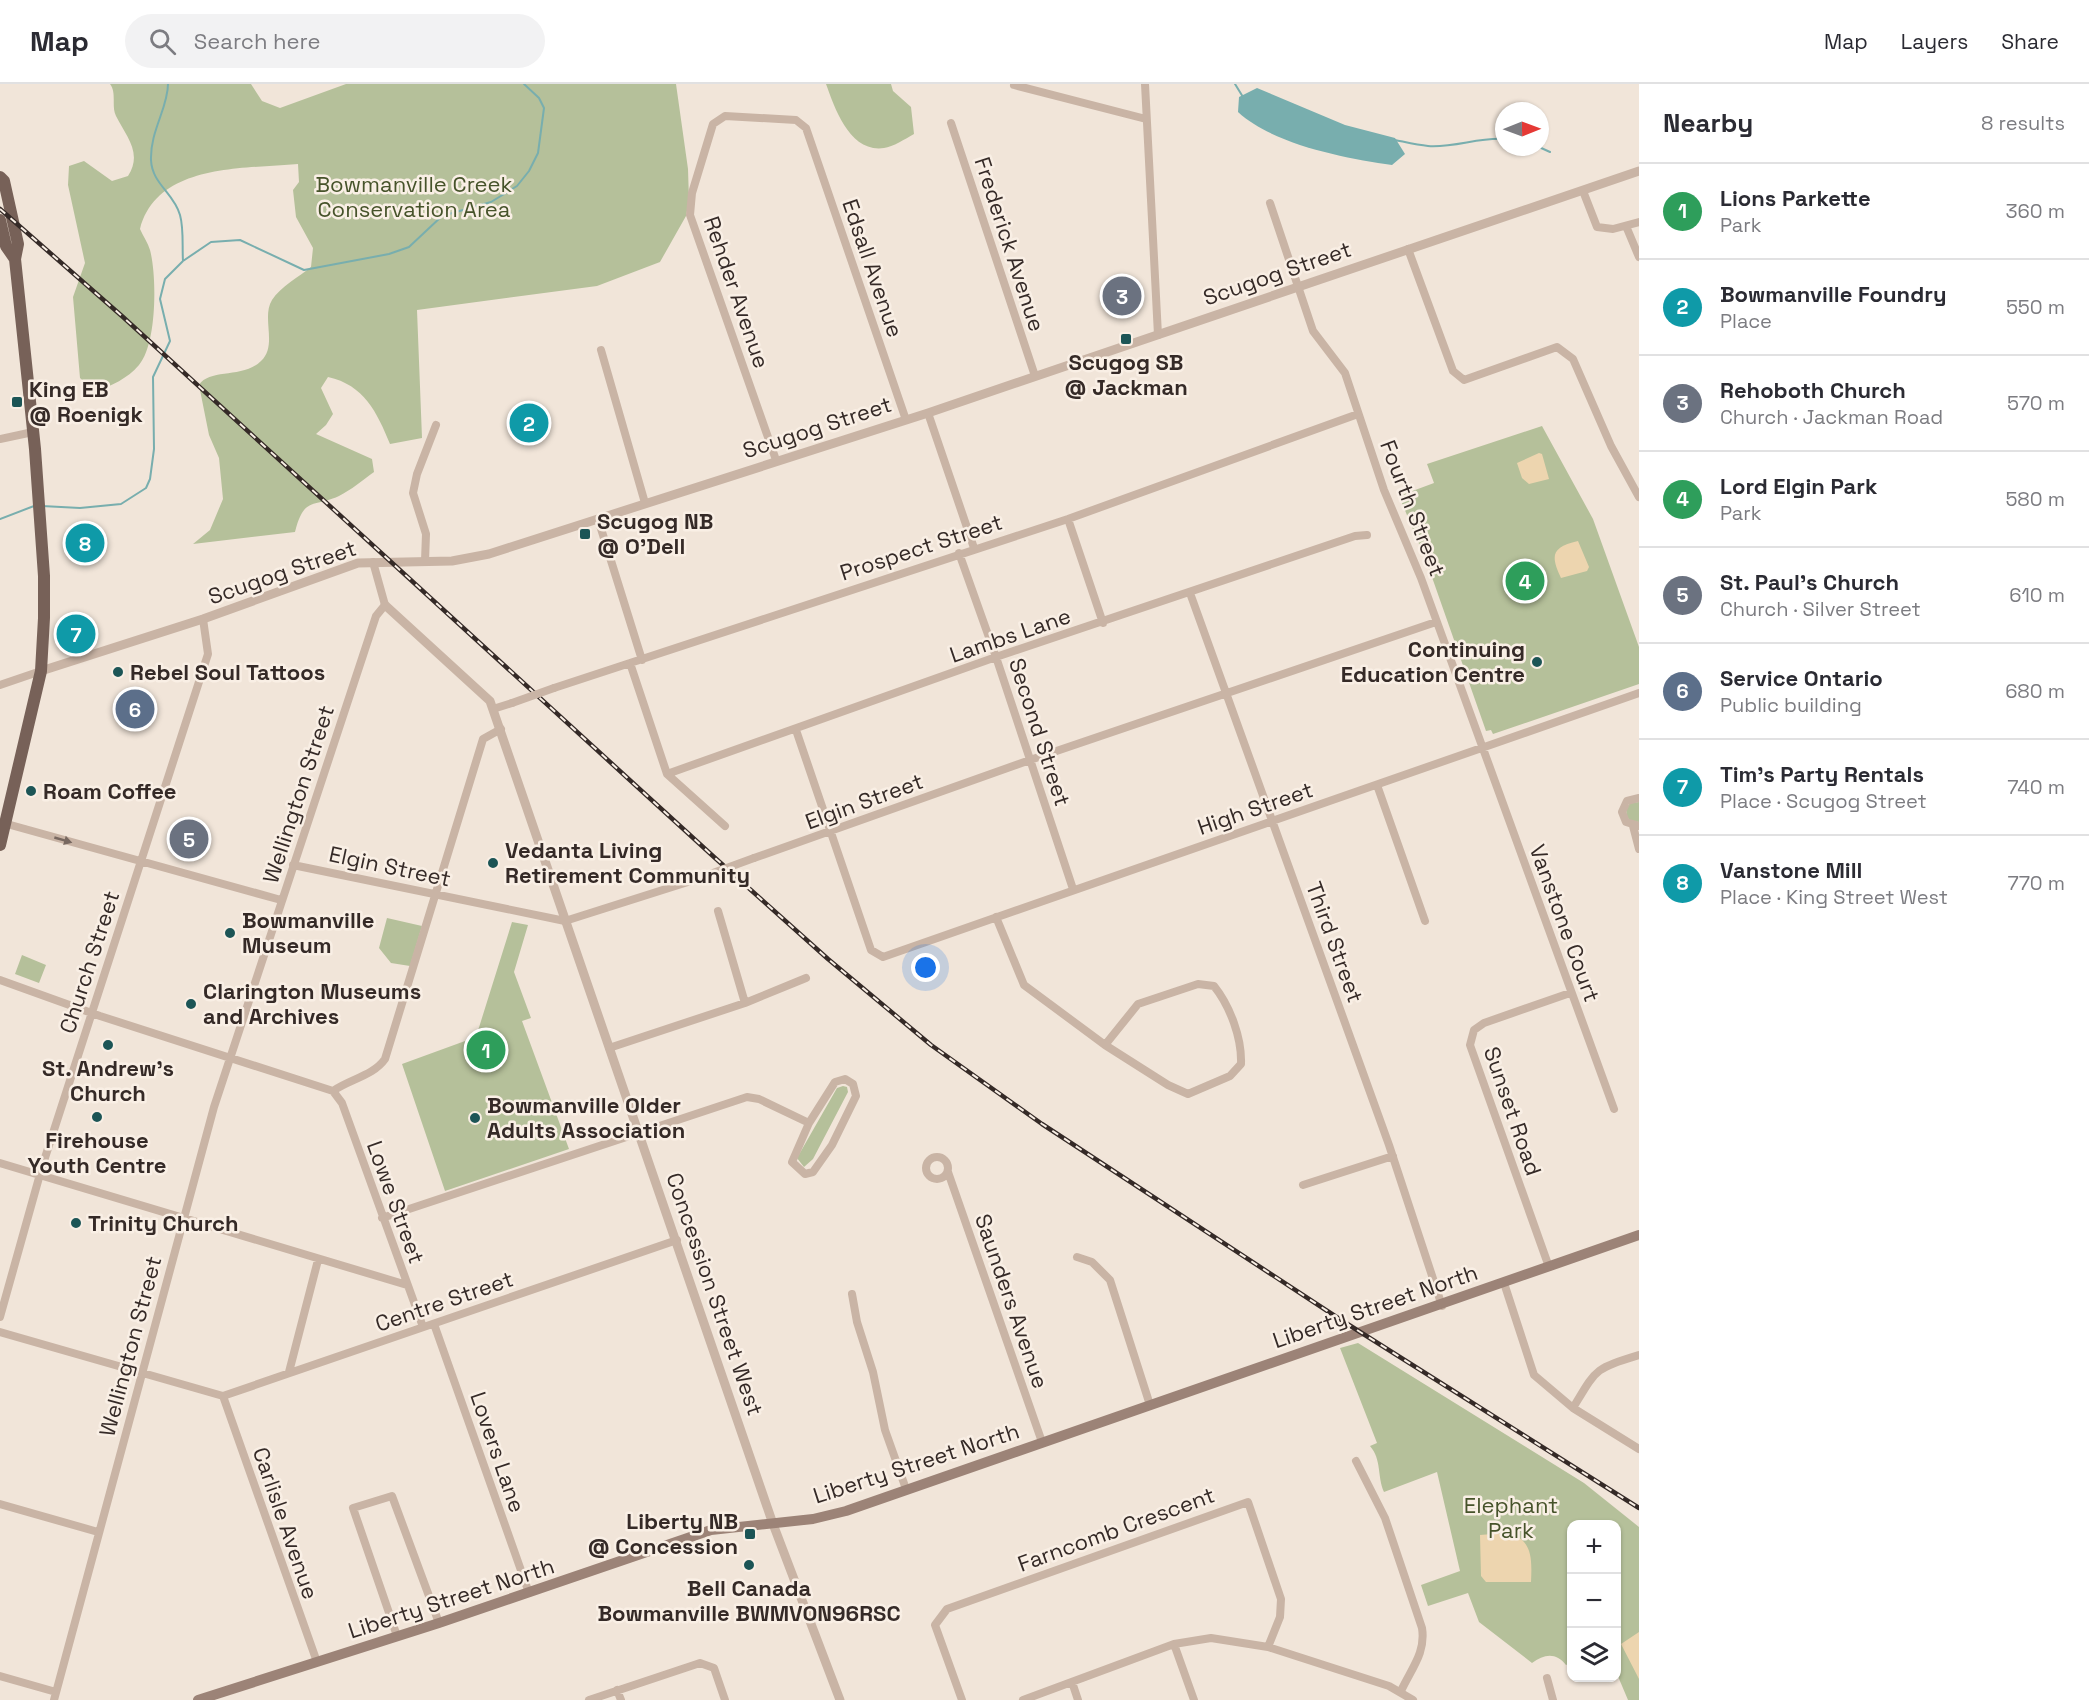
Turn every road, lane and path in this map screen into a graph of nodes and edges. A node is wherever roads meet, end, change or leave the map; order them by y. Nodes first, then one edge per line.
1 (1145, 84) edge
2 (1014, 85) edge
3 (1146, 119) junction
4 (951, 123) dead end
5 (806, 128) joint
6 (1639, 171) edge
7 (0, 177) edge
8 (1583, 191) junction
9 (1270, 203) dead end
10 (0, 220) edge
11 (1639, 222) edge
12 (1626, 226) junction
13 (1408, 249) junction
14 (1639, 256) edge
15 (15, 259) junction
16 (1297, 286) junction
17 (1158, 335) junction
18 (601, 350) dead end
19 (1035, 376) junction
20 (928, 413) junction
21 (1358, 414) junction
22 (906, 420) junction
23 (436, 425) dead end
24 (33, 432) junction
25 (0, 438) edge
26 (776, 460) junction
27 (1639, 495) edge
28 (645, 503) junction
29 (598, 519) junction
30 (1068, 519) junction
31 (1367, 535) dead end
32 (975, 548) junction
33 (959, 553) junction
34 (424, 561) junction
35 (373, 562) junction
36 (1190, 593) junction
37 (385, 605) junction
38 (203, 619) junction
39 (1436, 622) junction
40 (1103, 623) junction
41 (996, 657) junction
42 (642, 660) junction
43 (630, 663) junction
44 (41, 671) junction
45 (0, 685) edge
46 (1639, 693) edge
47 (1227, 694) junction
48 (493, 709) junction
49 (501, 729) junction
50 (796, 730) junction
51 (1482, 750) junction
52 (1030, 760) junction
53 (667, 774) junction
54 (1377, 785) junction
55 (1639, 798) edge
56 (1273, 822) junction
57 (7, 824) junction
58 (725, 826) dead end
59 (1636, 826) edge
60 (830, 833) junction
61 (0, 845) edge
62 (1639, 849) edge
63 (140, 861) junction
64 (293, 865) junction
65 (1073, 889) junction
66 (436, 894) junction
67 (281, 900) junction
68 (718, 911) dead end
69 (996, 917) junction
70 (565, 921) junction
71 (1425, 921) dead end
72 (806, 978) dead end
73 (0, 980) edge
74 (1570, 993) junction
75 (745, 1003) junction
76 (91, 1013) junction
77 (1105, 1045) junction
78 (609, 1048) junction
79 (230, 1059) junction
80 (333, 1091) junction
81 (1614, 1109) dead end
82 (809, 1123) junction
83 (639, 1131) junction
84 (1393, 1156) junction
85 (0, 1163) edge
86 (948, 1172) dead end
87 (39, 1177) junction
88 (1303, 1185) dead end
89 (382, 1218) junction
90 (182, 1220) junction
91 (1639, 1235) edge
92 (677, 1239) junction
93 (1077, 1257) dead end
94 (318, 1260) junction
95 (1549, 1267) junction
96 (1504, 1283) junction
97 (407, 1286) junction
98 (852, 1294) dead end
99 (1442, 1306) junction
100 (0, 1317) edge
101 (434, 1324) junction
102 (423, 1327) junction
103 (0, 1332) edge
104 (1639, 1354) edge
105 (289, 1372) junction
106 (141, 1373) junction
107 (223, 1396) junction
108 (1150, 1405) junction
109 (1573, 1408) junction
110 (1042, 1442) junction
111 (1639, 1449) edge
112 (1356, 1461) dead end
113 (906, 1489) junction
114 (0, 1504) edge
115 (773, 1524) junction
116 (98, 1532) junction
117 (529, 1593) junction
118 (439, 1623) junction
119 (397, 1636) junction
120 (1174, 1644) junction
121 (1268, 1647) junction
122 (317, 1662) junction
123 (0, 1676) edge
124 (1547, 1678) dead end
125 (1072, 1682) junction
126 (617, 1690) junction
127 (1401, 1691) junction
128 (55, 1696) edge
129 (198, 1700) edge
130 (589, 1700) edge
131 (621, 1700) edge
132 (725, 1700) edge
133 (840, 1700) edge
134 (962, 1700) edge
135 (1023, 1700) edge
136 (1078, 1700) edge
137 (1194, 1700) edge
138 (1413, 1700) edge
139 (1553, 1700) edge

1 - 3 street
2 - 3 street
3 - 17 street
4 - 19 street, Frederick Avenue
5 - 22 street, Edsall Avenue
5 - 26 street, Rehder Avenue
6 - 8 street, Scugog Street
7 - 15 main road
8 - 12 street
8 - 13 street, Scugog Street
9 - 16 street, Fourth Street
10 - 15 main road
11 - 12 street
12 - 14 street
13 - 16 street, Scugog Street
13 - 27 street
15 - 24 main road
16 - 17 street, Scugog Street
16 - 21 street, Fourth Street
17 - 19 street, Scugog Street
18 - 28 street
19 - 20 street, Scugog Street
20 - 22 street, Scugog Street
20 - 32 street
21 - 30 street, Prospect Street
21 - 39 street, Fourth Street
22 - 26 street, Scugog Street
23 - 34 street
24 - 25 street
24 - 44 main road
26 - 28 street, Scugog Street
28 - 29 street, Scugog Street
29 - 34 street, Scugog Street
29 - 42 street
30 - 32 street, Prospect Street
30 - 40 street
31 - 36 street, Lambs Lane
32 - 33 street, Prospect Street
33 - 41 street, Second Street
33 - 42 street, Prospect Street
34 - 35 street, Scugog Street
35 - 37 street
35 - 38 street, Scugog Street
36 - 40 street, Lambs Lane
36 - 47 street, Third Street
37 - 48 street, Concession Street West
37 - 64 street, Wellington Street
38 - 44 street, Scugog Street
38 - 63 street, Church Street
39 - 47 street, Elgin Street
39 - 51 street, Fourth Street
40 - 41 street, Lambs Lane
41 - 50 street, Lambs Lane
41 - 52 street, Second Street
42 - 43 street, Prospect Street
43 - 48 street, Prospect Street, bridge
43 - 53 street
44 - 45 street, Scugog Street
44 - 57 main road
46 - 51 street, High Street
47 - 52 street, Elgin Street
47 - 56 street, Third Street
48 - 49 street, Concession Street West
49 - 66 street
49 - 70 street, Concession Street West
50 - 53 street, Lambs Lane
50 - 60 street
51 - 54 street, High Street
51 - 74 street, Vanstone Court
52 - 60 street, Elgin Street
52 - 65 street, Second Street
53 - 58 street
54 - 56 street, High Street
54 - 71 street
55 - 59 street
56 - 65 street, High Street
56 - 84 street, Third Street
57 - 61 main road
57 -> 63 street
59 - 62 street
60 - 69 street, High Street
60 - 70 street, Elgin Street, bridge
63 - 67 street
63 - 76 street, Church Street
64 - 66 street, Elgin Street
64 - 67 street, Wellington Street
65 - 69 street, High Street
66 - 70 street, Elgin Street
66 - 80 street
67 - 79 street, Wellington Street
68 - 75 street
69 - 77 street
70 - 78 street, Concession Street West
72 - 75 street
73 - 76 street
74 - 81 street, Vanstone Court
74 - 95 street, Sunset Road
75 - 78 street
76 - 79 street
76 - 87 street, Church Street
77 - 77 street
78 - 83 street, Concession Street West
79 - 80 street
79 - 90 street, Wellington Street
80 - 89 street, Lowe Street
82 - 82 street
82 - 83 street
83 - 89 street
83 - 92 street, Concession Street West
84 - 88 street
84 - 99 street, Third Street
85 - 87 street
86 - 110 street, Saunders Avenue
87 - 90 street
87 - 100 street, Church Street
89 - 97 street, Lowe Street
90 - 94 street
90 - 106 street, Wellington Street
91 - 95 main road, Liberty Street North
92 - 101 street, Centre Street
92 - 115 street, Concession Street West
93 - 108 street
94 - 97 street
94 - 105 street
95 - 96 main road, Liberty Street North
96 - 99 main road, Liberty Street North
96 - 109 street
97 - 102 street, Lowe Street
98 - 113 street
99 - 108 main road, Liberty Street North
101 - 102 street, Centre Street
101 - 117 street, Lovers Lane
102 - 105 street, Centre Street
103 - 106 street
104 - 109 street
105 - 107 street, Centre Street
106 - 107 street
106 - 116 street, Wellington Street
107 - 122 street, Carlisle Avenue
108 - 110 main road, Liberty Street North
109 - 111 street
110 - 113 main road, Liberty Street North
112 - 127 street
113 - 115 main road, Liberty Street North
114 - 116 street
115 - 117 main road, Liberty Street North
115 - 133 street, Concession Street West
116 - 128 street, Wellington Street
117 - 118 main road, Liberty Street North
118 - 119 main road, Liberty Street North
118 - 119 street
119 - 122 main road, Liberty Street North
120 - 121 street
120 - 125 street
120 - 137 street
121 - 127 street
121 - 134 street, Farncomb Crescent
122 - 129 main road, Liberty Street North
123 - 128 street
124 - 139 street
125 - 135 street
125 - 136 street
126 - 130 street
126 - 131 street
126 - 132 street
127 - 138 street

